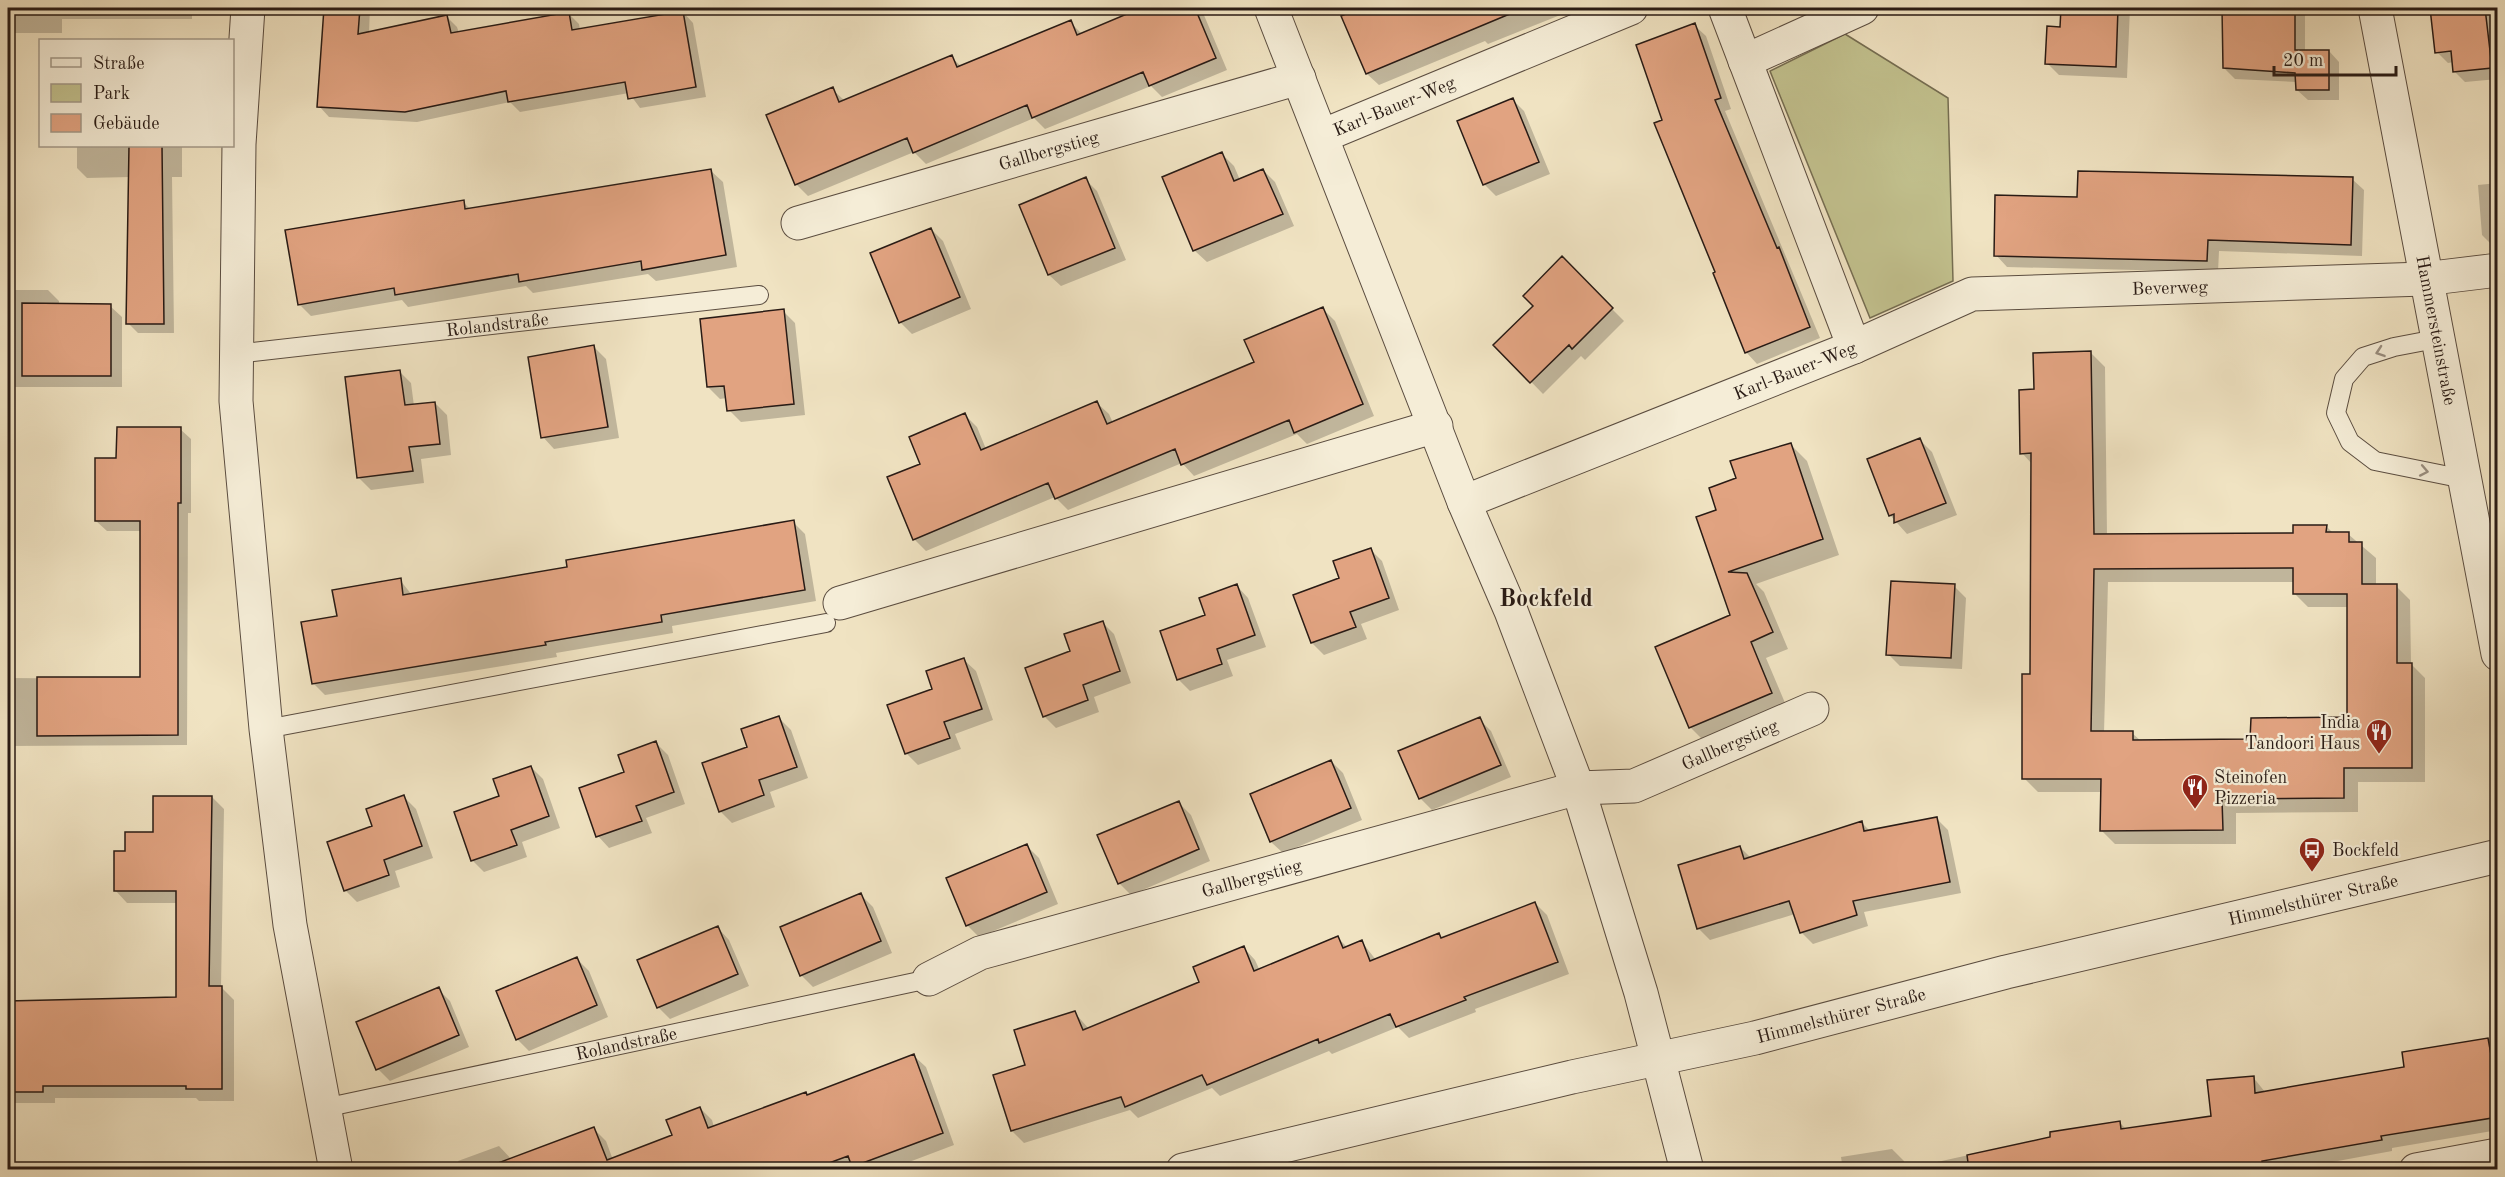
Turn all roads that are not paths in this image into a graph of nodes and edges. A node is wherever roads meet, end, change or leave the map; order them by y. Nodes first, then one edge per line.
1 (248, 8) edge
2 (1271, 8) edge
3 (1631, 8) edge
4 (1725, 8) edge
5 (1862, 8) edge
6 (2375, 8) edge
7 (1745, 61) junction
8 (1299, 78) junction
9 (1322, 136) junction
10 (798, 224) dead end
11 (2498, 270) edge
12 (2424, 279) junction
13 (759, 295) dead end
14 (2436, 339) junction
15 (1854, 347) junction
16 (235, 354) junction
17 (1436, 426) junction
18 (2464, 479) junction
19 (1464, 502) junction
20 (833, 613) joint
21 (2498, 654) edge
22 (1812, 709) dead end
23 (266, 729) junction
24 (1578, 788) junction
25 (2498, 856) edge
26 (929, 979) joint
27 (1658, 1058) junction
28 (324, 1108) junction
29 (336, 1170) edge
30 (1183, 1170) edge
31 (1688, 1170) edge
32 (2416, 1170) edge
33 (2494, 1170) edge

1 - 16 street
2 - 8 street
3 - 9 street, Karl-Bauer-Weg
4 - 7 street, Karl-Bauer-Weg
5 - 7 street
6 - 12 street, Hammersteinstraße
7 - 15 street, Karl-Bauer-Weg
8 - 9 street
8 - 10 street, Gallbergstieg
9 - 17 street
11 - 12 street, Beverweg
12 - 14 street, Hammersteinstraße
12 - 15 street, Beverweg
13 - 16 lane, Rolandstraße
14 - 18 street, Hammersteinstraße
14 -> 18 lane
15 - 19 street, Karl-Bauer-Weg
16 - 23 street
17 - 19 street
17 - 20 street
18 - 21 street, Hammersteinstraße
19 - 24 street
20 - 23 lane
22 - 24 street, Gallbergstieg
23 - 28 street
24 - 26 street, Gallbergstieg
24 - 27 street
25 - 27 street, Himmelsthürer Straße
26 - 28 lane, Rolandstraße
27 - 30 street, Himmelsthürer Straße
27 - 31 street
28 - 29 street
32 - 33 street

